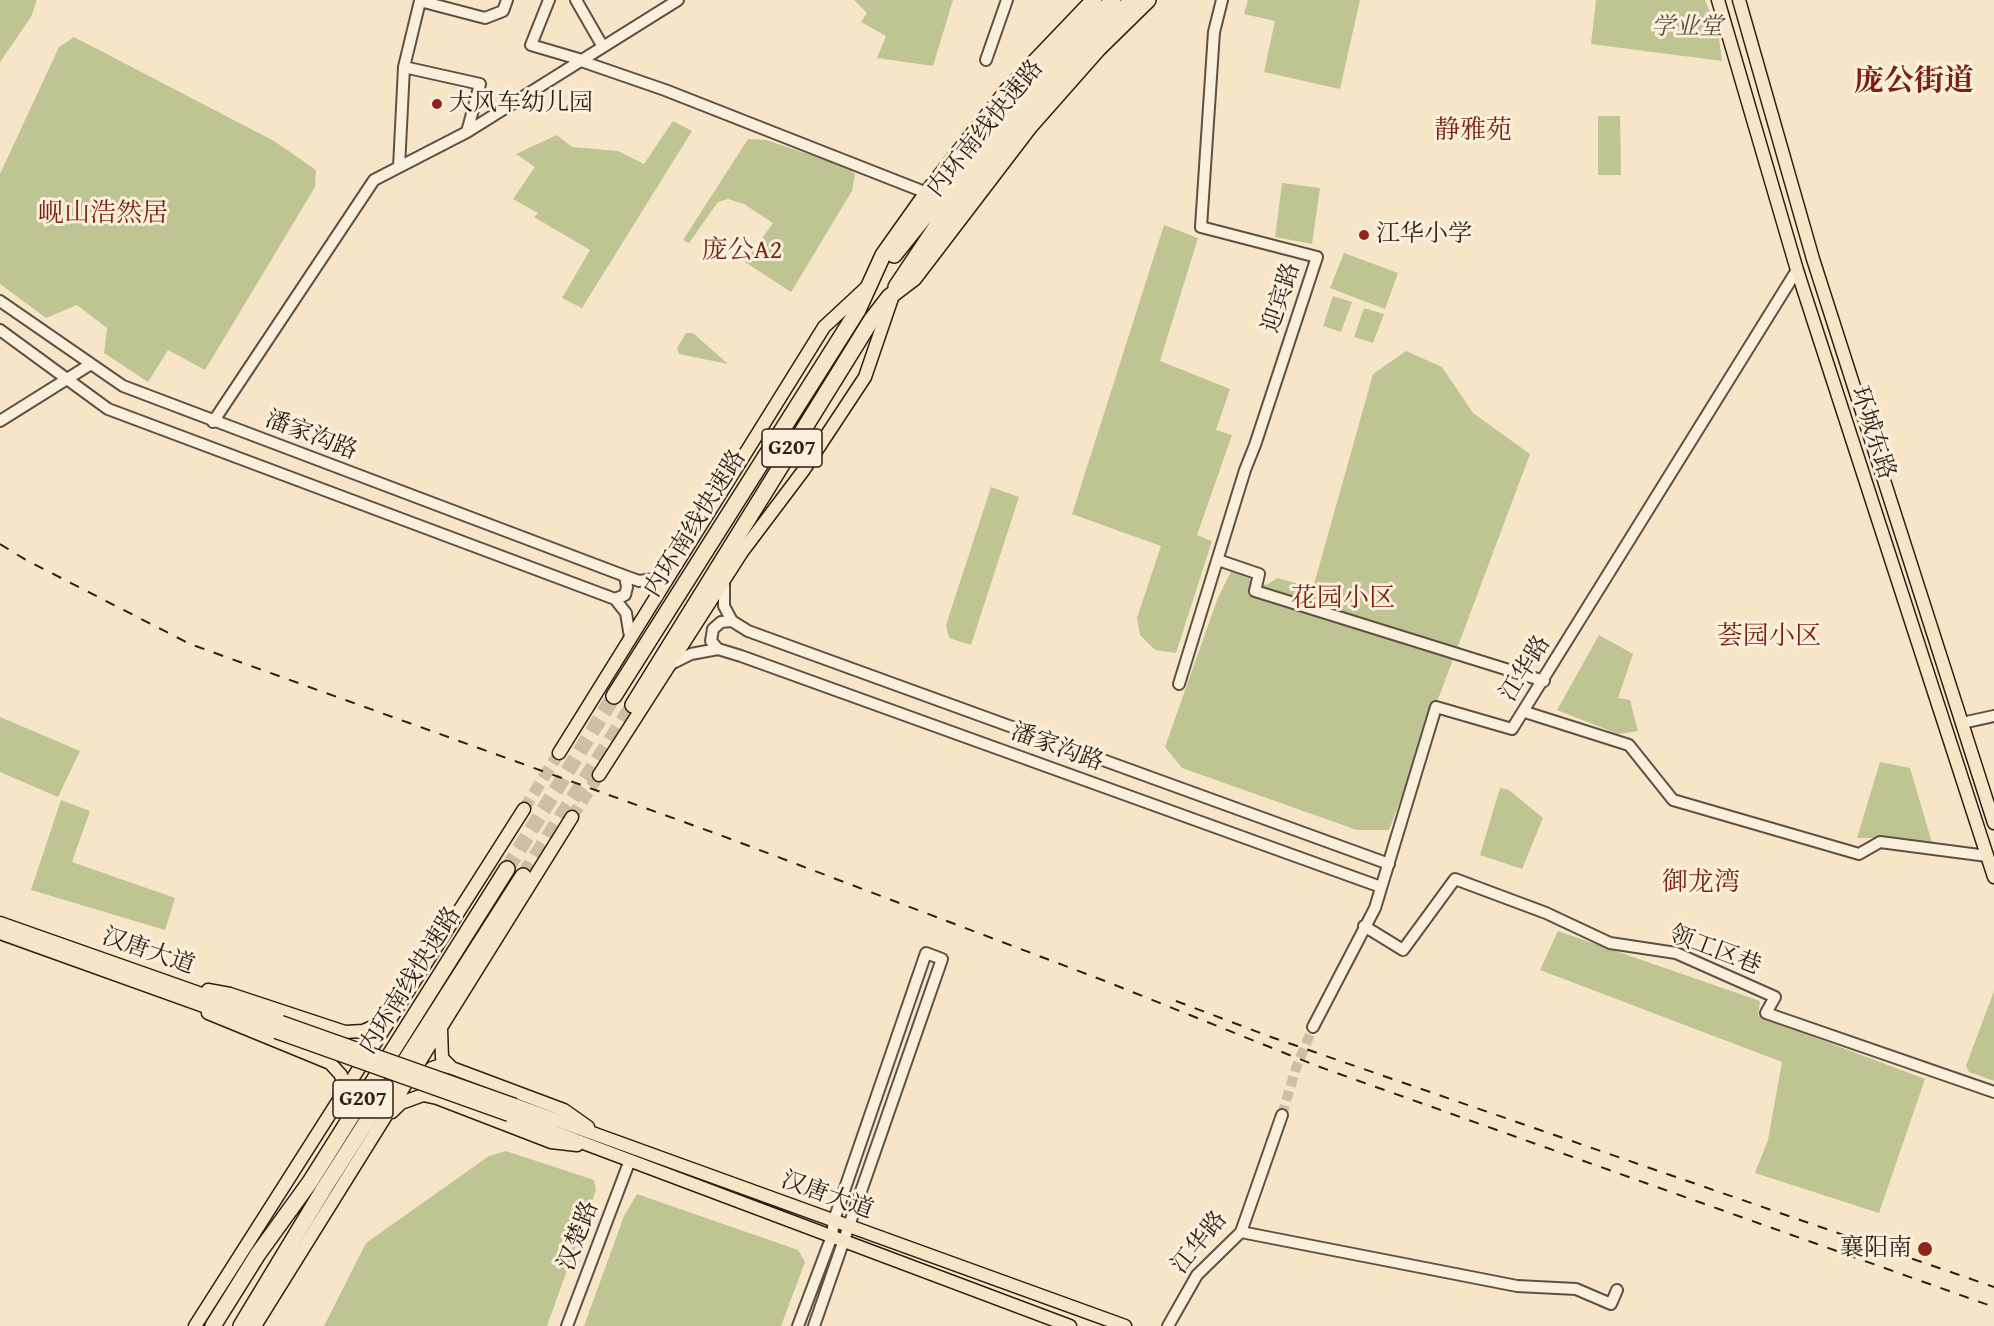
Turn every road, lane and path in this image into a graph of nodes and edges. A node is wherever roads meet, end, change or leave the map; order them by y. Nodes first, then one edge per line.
1 (507, 0) edge
2 (549, 0) edge
3 (576, 0) edge
4 (678, 0) edge
5 (1007, 0) edge
6 (1094, 0) edge
7 (1113, 0) edge
8 (1132, 0) edge
9 (1148, 0) edge
10 (1221, 0) edge
11 (1718, 1) edge
12 (1741, 3) edge
13 (603, 47) junction
14 (582, 60) junction
15 (986, 60) dead end
16 (572, 66) junction
17 (404, 67) junction
18 (467, 132) junction
19 (399, 167) junction
20 (927, 193) junction
21 (934, 217) junction
22 (1797, 270) junction
23 (870, 284) junction
24 (891, 295) junction
25 (0, 300) edge
26 (0, 330) edge
27 (91, 364) junction
28 (66, 378) junction
29 (0, 421) edge
30 (213, 422) junction
31 (703, 521) junction
32 (719, 530) junction
33 (1218, 560) junction
34 (673, 569) junction
35 (625, 576) junction
36 (724, 580) junction
37 (615, 599) junction
38 (732, 621) junction
39 (630, 637) junction
40 (718, 649) junction
41 (669, 666) junction
42 (1544, 681) junction
43 (1179, 684) dead end
44 (614, 696) tunnel mouth
45 (633, 705) tunnel mouth
46 (1525, 712) junction
47 (1994, 716) edge
48 (1962, 723) junction
49 (559, 753) tunnel mouth
50 (599, 775) tunnel mouth
51 (524, 809) tunnel mouth
52 (572, 818) tunnel mouth
53 (1994, 823) edge
54 (1987, 856) junction
55 (1389, 864) junction
56 (507, 869) tunnel mouth
57 (522, 876) tunnel mouth
58 (1994, 877) edge
59 (1382, 888) junction
60 (0, 923) edge
61 (1364, 926) junction
62 (0, 933) edge
63 (176, 990) junction
64 (400, 1005) junction
65 (441, 1026) junction
66 (1313, 1027) tunnel mouth
67 (345, 1032) junction
68 (330, 1064) junction
69 (452, 1068) junction
70 (1994, 1092) edge
71 (437, 1098) junction
72 (339, 1101) junction
73 (512, 1110) junction
74 (1282, 1115) tunnel mouth
75 (382, 1121) junction
76 (602, 1136) junction
77 (595, 1147) junction
78 (630, 1160) junction
79 (834, 1220) junction
80 (850, 1226) junction
81 (1241, 1232) junction
82 (832, 1236) junction
83 (846, 1242) junction
84 (1617, 1290) dead end
85 (247, 1323) edge
86 (195, 1326) edge
87 (211, 1326) edge
88 (567, 1326) edge
89 (798, 1326) edge
90 (814, 1326) edge
91 (1070, 1326) edge
92 (1125, 1326) edge
93 (1168, 1326) edge

1 - 17 street
2 - 14 street
3 - 13 street
4 - 13 street
5 - 15 street
6 - 20 highway, G207
7 - 21 highway, 内环南线快速路 / G207
8 - 21 highway, 内环南线快速路 / G207
9 - 24 highway, 内环南线快速路 / G207
10 - 33 street, 迎宾路
11 - 22 main road, 环城东路
12 - 48 main road, 环城东路
13 - 14 street
14 - 16 street
16 - 18 street
16 - 20 street
17 - 18 street
17 - 19 street
18 - 19 street
19 - 30 street
20 - 23 highway, 内环南线快速路 / G207
21 - 23 highway, 内环南线快速路 / G207
21 - 24 highway, 内环南线快速路 / G207
22 - 42 street, 江华路
22 - 54 main road, 环城东路
23 - 31 main road
23 - 32 highway, 内环南线快速路 / G207
24 - 36 main road
24 - 45 highway, 内环南线快速路 / G207
25 - 27 street, 潘家沟路
26 - 28 street, 潘家沟路
27 - 28 street
27 - 30 street, 潘家沟路
28 - 29 street
28 - 37 street, 潘家沟路
30 - 35 street, 潘家沟路
31 - 32 main road
31 - 34 main road
32 - 44 highway, 内环南线快速路 / G207
33 - 42 street
33 - 43 street, 迎宾路
34 - 35 street, 潘家沟路
34 - 39 main road
35 - 37 street
36 - 38 street
36 - 41 main road
37 - 39 street
38 - 40 street
38 - 55 street, 潘家沟路
39 - 49 main road
40 - 41 street
40 - 59 street, 潘家沟路
41 - 50 main road
42 - 46 street, 江华路
46 - 54 street
46 - 55 street, 江华路
47 - 48 street
48 - 53 main road, 环城东路
51 - 64 main road
52 - 65 main road
54 - 58 main road, 环城东路
55 - 59 street, 江华路
56 - 87 highway, 内环南线快速路 / G207
57 - 85 highway, 内环南线快速路 / G207
59 - 61 street, 江华路
60 - 63 main road, 汉唐大道
61 - 66 street, 江华路
61 - 70 street, 领工区巷
62 - 63 main road, 汉唐大道
63 - 67 main road
63 - 68 main road
63 - 73 main road, 汉唐大道, bridge
64 - 67 main road
64 - 72 main road
65 - 69 main road
65 - 75 main road
67 - 68 main road
68 - 72 main road
69 - 71 main road
69 - 76 main road
71 - 75 main road
71 - 77 main road
72 - 86 main road
73 - 76 main road, 汉唐大道
73 - 77 main road, 汉唐大道
74 - 81 street, 江华路
75 - 85 main road
76 - 79 main road, 汉唐大道
77 - 78 main road, 汉唐大道
78 - 82 main road, 汉唐大道
78 - 88 street, 汉楚路
79 - 80 main road, 汉唐大道
79 - 80 street
79 - 82 street
80 - 83 street
80 - 92 main road, 汉唐大道
81 - 84 street
81 - 93 street, 江华路
82 - 83 main road, 汉唐大道
82 - 89 street
83 - 90 street
83 - 91 main road, 汉唐大道

